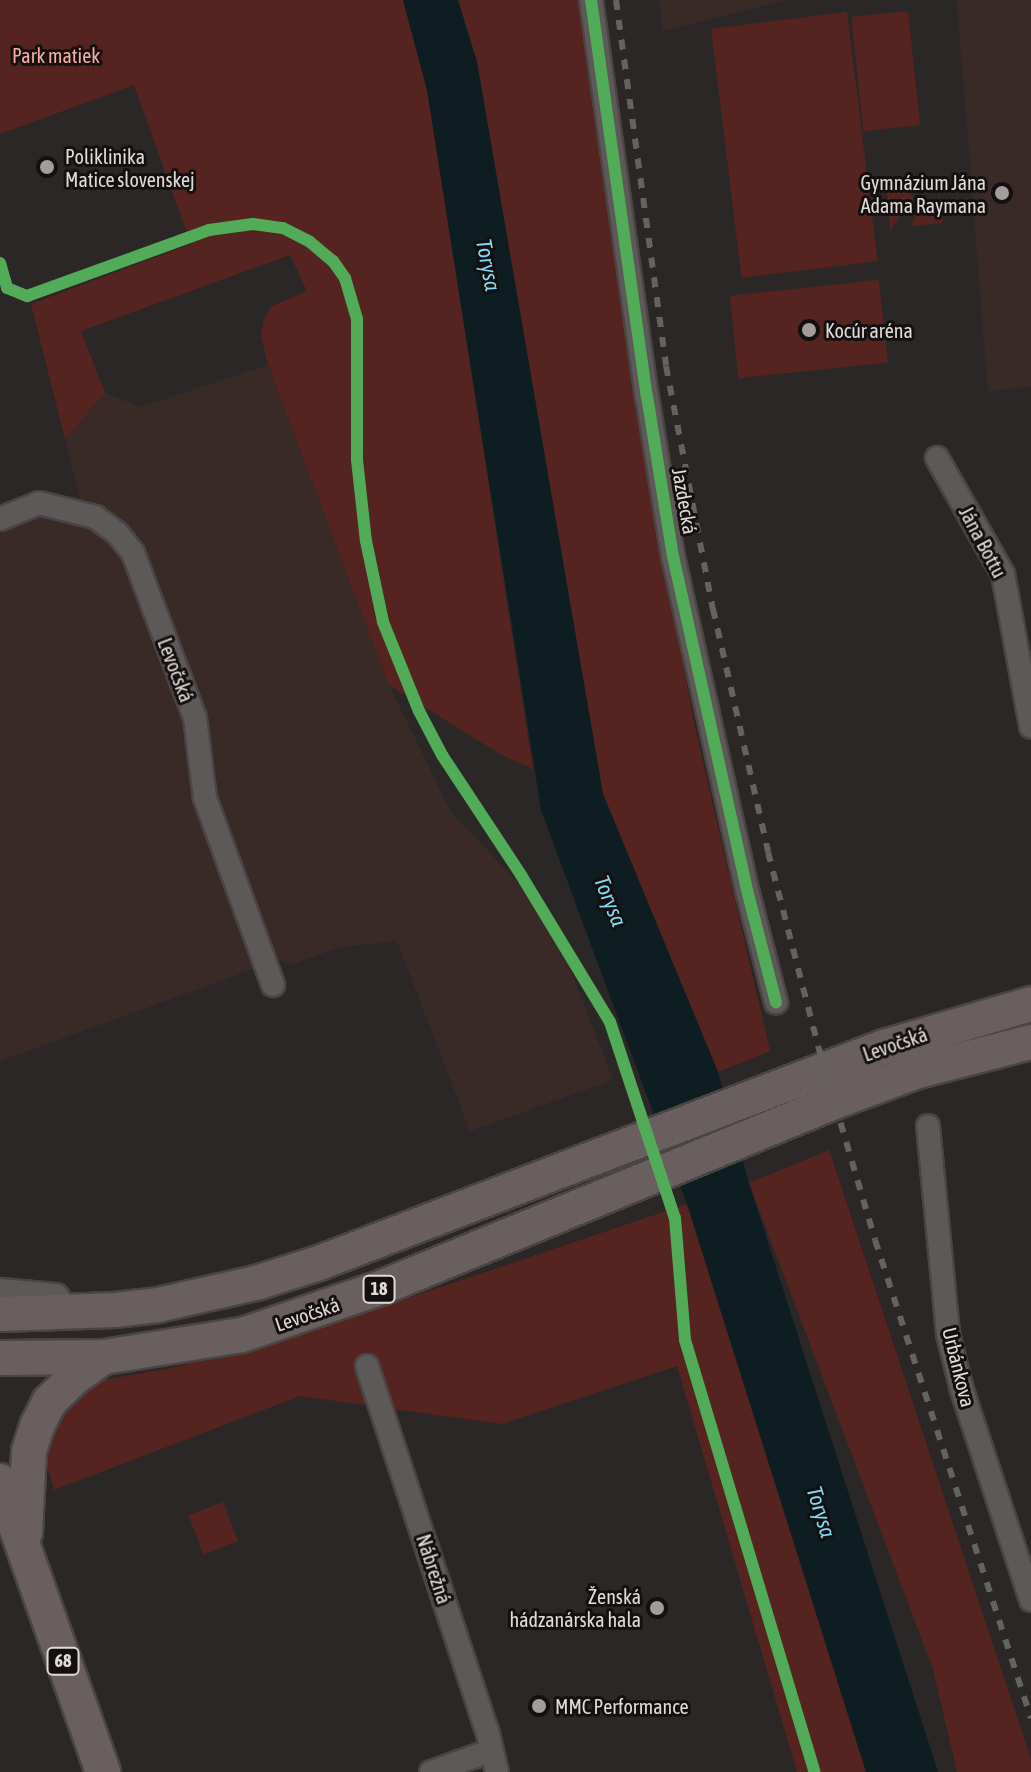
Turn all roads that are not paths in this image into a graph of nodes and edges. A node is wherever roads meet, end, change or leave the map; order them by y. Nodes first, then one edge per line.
1 (591, 0) edge
2 (937, 458) dead end
3 (0, 519) edge
4 (1031, 726) edge
5 (273, 985) dead end
6 (776, 1002) dead end
7 (1031, 1004) edge
8 (1031, 1042) edge
9 (928, 1126) dead end
10 (256, 1283) junction
11 (0, 1294) edge
12 (0, 1314) edge
13 (104, 1357) junction
14 (0, 1358) edge
15 (367, 1366) dead end
16 (0, 1481) edge
17 (0, 1498) edge
18 (24, 1550) junction
19 (1031, 1600) edge
20 (494, 1762) edge
21 (103, 1772) edge
22 (431, 1772) edge

1 - 6 street, Jazdecká
2 - 4 street, Jána Bottu
3 - 5 street, Levočská
7 - 10 main road, Levočská / 18
8 - 13 main road, Levočská / 18
9 - 19 street, Urbánkova
10 - 11 street
10 - 12 main road, 18
13 - 14 main road, Levočská / 18
13 - 18 main road, 68
15 - 20 street, Nábrežná
16 - 18 main road, 68
17 - 18 main road
18 - 21 main road, 68
20 - 22 street

